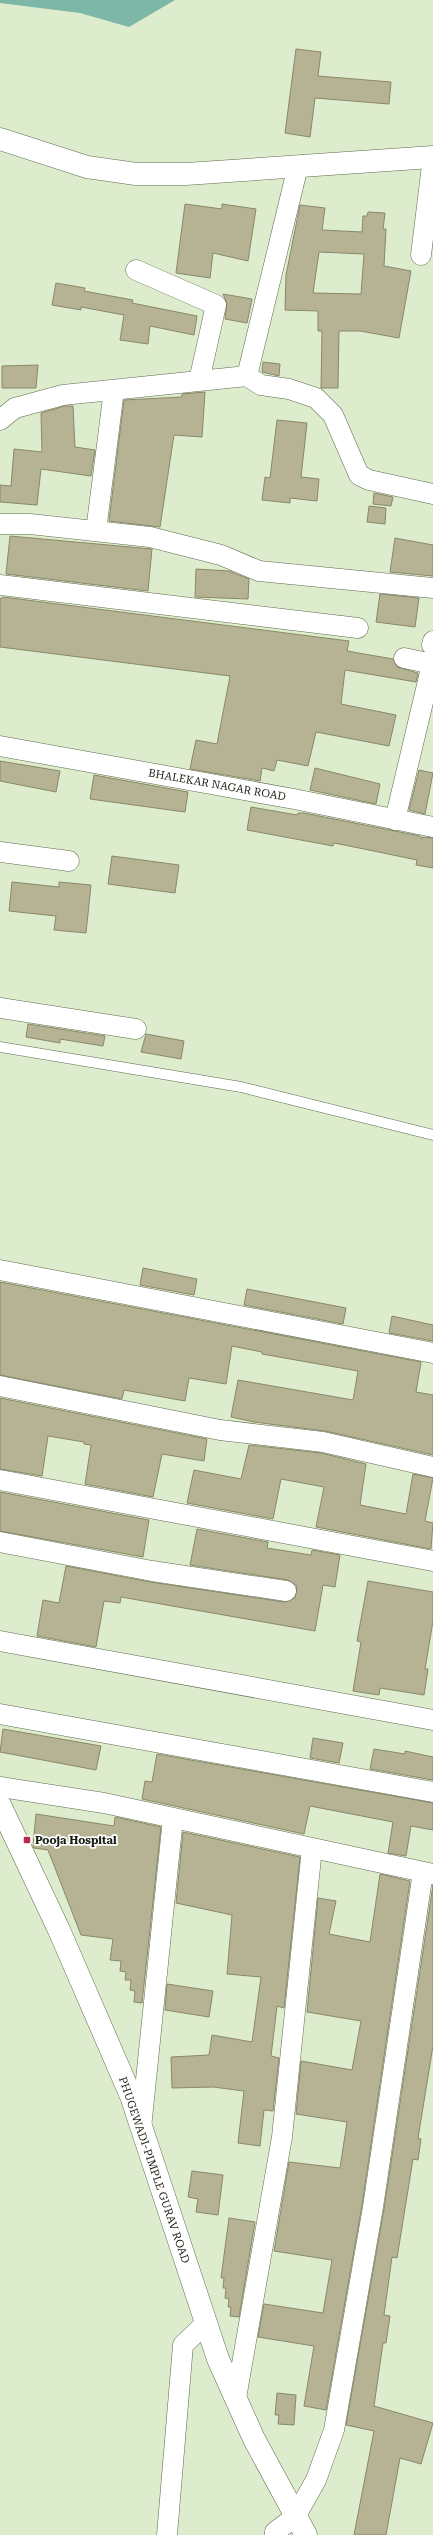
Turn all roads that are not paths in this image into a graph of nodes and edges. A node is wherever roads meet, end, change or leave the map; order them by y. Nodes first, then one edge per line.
1 (0, 139) edge
2 (433, 157) edge
3 (298, 166) junction
4 (421, 255) dead end
5 (136, 270) dead end
6 (247, 376) junction
7 (199, 381) junction
8 (114, 390) junction
9 (0, 420) edge
10 (433, 494) edge
11 (0, 524) edge
12 (96, 532) junction
13 (0, 585) edge
14 (433, 588) edge
15 (358, 628) dead end
16 (433, 653) edge
17 (404, 658) dead end
18 (0, 746) edge
19 (395, 820) junction
20 (433, 827) edge
21 (0, 852) edge
22 (69, 861) dead end
23 (0, 1008) edge
24 (136, 1029) dead end
25 (0, 1047) edge
26 (433, 1135) edge
27 (0, 1270) edge
28 (433, 1353) edge
29 (0, 1386) edge
30 (433, 1467) edge
31 (0, 1480) edge
32 (0, 1542) edge
33 (433, 1561) edge
34 (286, 1591) dead end
35 (0, 1641) edge
36 (0, 1714) edge
37 (433, 1720) edge
38 (0, 1787) edge
39 (433, 1792) edge
40 (173, 1818) junction
41 (3, 1819) edge
42 (312, 1848) junction
43 (428, 1873) edge
44 (141, 2128) junction
45 (206, 2323) junction
46 (236, 2398) junction
47 (301, 2526) edge
48 (167, 2535) edge
49 (275, 2535) edge

1 - 3 street
2 - 3 street
2 - 4 street
3 - 6 street
5 - 7 street
6 - 7 street
6 - 10 street
7 - 8 street
8 - 9 street
8 - 12 street
11 - 12 street
12 - 14 street
13 - 15 street
16 - 17 street
16 - 19 street
18 - 19 street, BHALEKAR NAGAR ROAD
19 - 20 street, BHALEKAR NAGAR ROAD
21 - 22 street
23 - 24 street
25 - 26 lane
27 - 28 street
29 - 30 street
31 - 33 street
32 - 34 street
35 - 37 street
36 - 39 street
38 - 40 street
40 - 42 street
40 - 44 street
41 - 44 street, PHUGEWADI-PIMPLE GURAV ROAD
42 - 43 street
42 - 46 street
43 - 47 street
44 - 45 street, PHUGEWADI-PIMPLE GURAV ROAD
45 - 46 street, PHUGEWADI-PIMPLE GURAV ROAD
45 - 48 street
46 - 47 street, PHUGEWADI-PIMPLE GURAV ROAD
47 - 49 street

